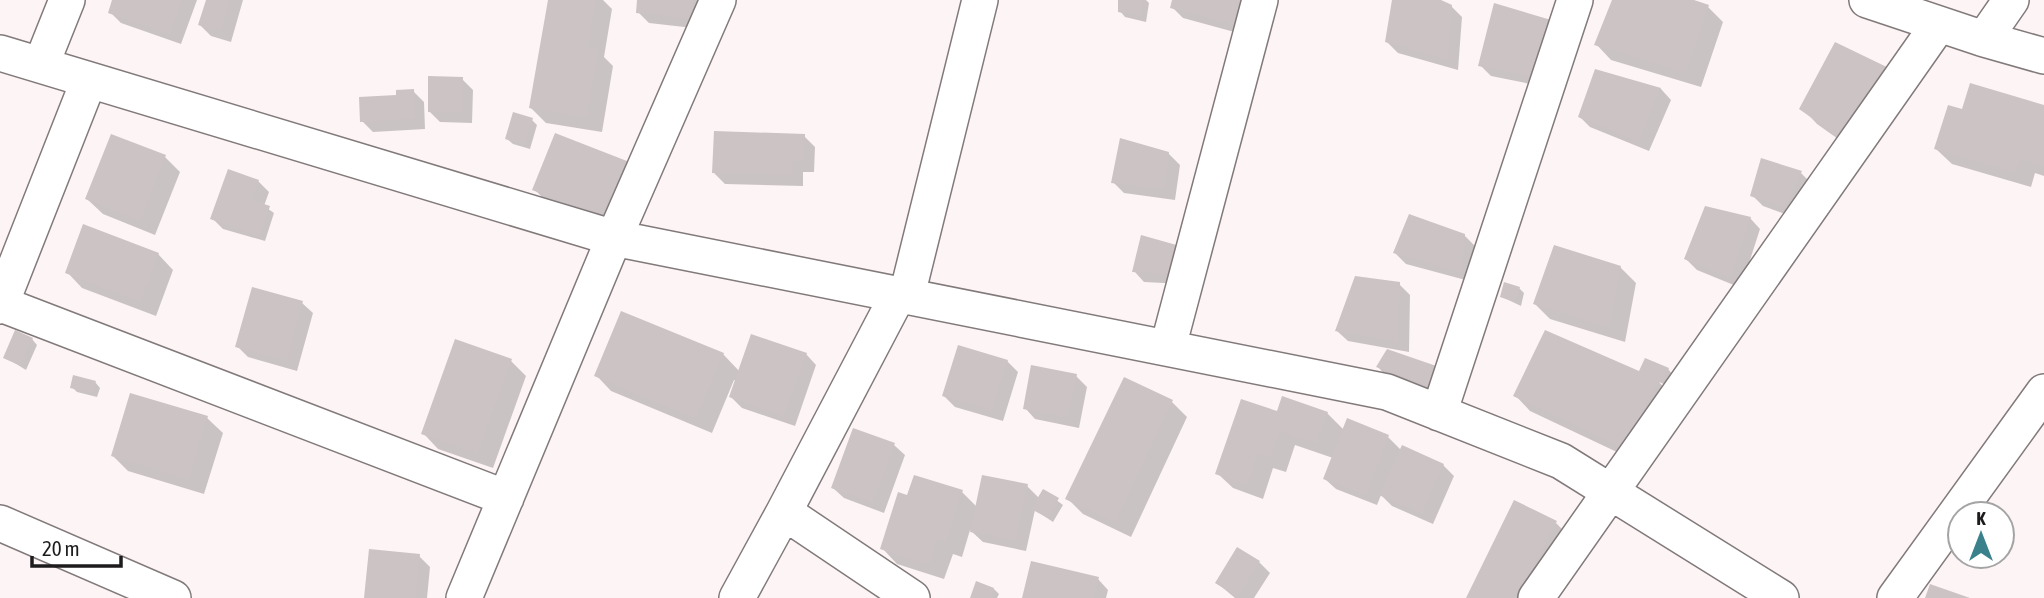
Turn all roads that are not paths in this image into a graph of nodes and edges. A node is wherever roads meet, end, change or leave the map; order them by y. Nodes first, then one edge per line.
1 (67, 0) edge
2 (718, 0) edge
3 (980, 0) edge
4 (1260, 0) edge
5 (1575, 0) edge
6 (1867, 0) edge
7 (2011, 0) edge
8 (1939, 24) junction
9 (1984, 39) junction
10 (0, 53) edge
11 (2044, 57) edge
12 (41, 65) junction
13 (89, 80) junction
14 (614, 238) junction
15 (903, 294) junction
16 (0, 305) edge
17 (1168, 347) junction
18 (2044, 392) edge
19 (1439, 413) junction
20 (1611, 492) junction
21 (506, 498) junction
22 (784, 512) junction
23 (0, 523) edge
24 (173, 598) edge
25 (464, 598) edge
26 (737, 598) edge
27 (912, 598) edge
28 (1536, 598) edge
29 (1782, 598) edge
30 (1895, 598) edge

1 - 12 street
2 - 14 street
3 - 15 street
4 - 17 street
5 - 19 street
6 - 8 street
7 - 9 street
8 - 9 street
8 - 20 street
9 - 11 street
10 - 12 street
12 - 13 street
13 - 14 street
13 - 16 street
14 - 15 street
14 - 21 street
15 - 17 street
15 - 22 street
16 - 21 street
17 - 19 street
18 - 30 street
19 - 20 street
20 - 28 street
20 - 29 street
21 - 25 street
22 - 26 street
22 - 27 street
23 - 24 street

